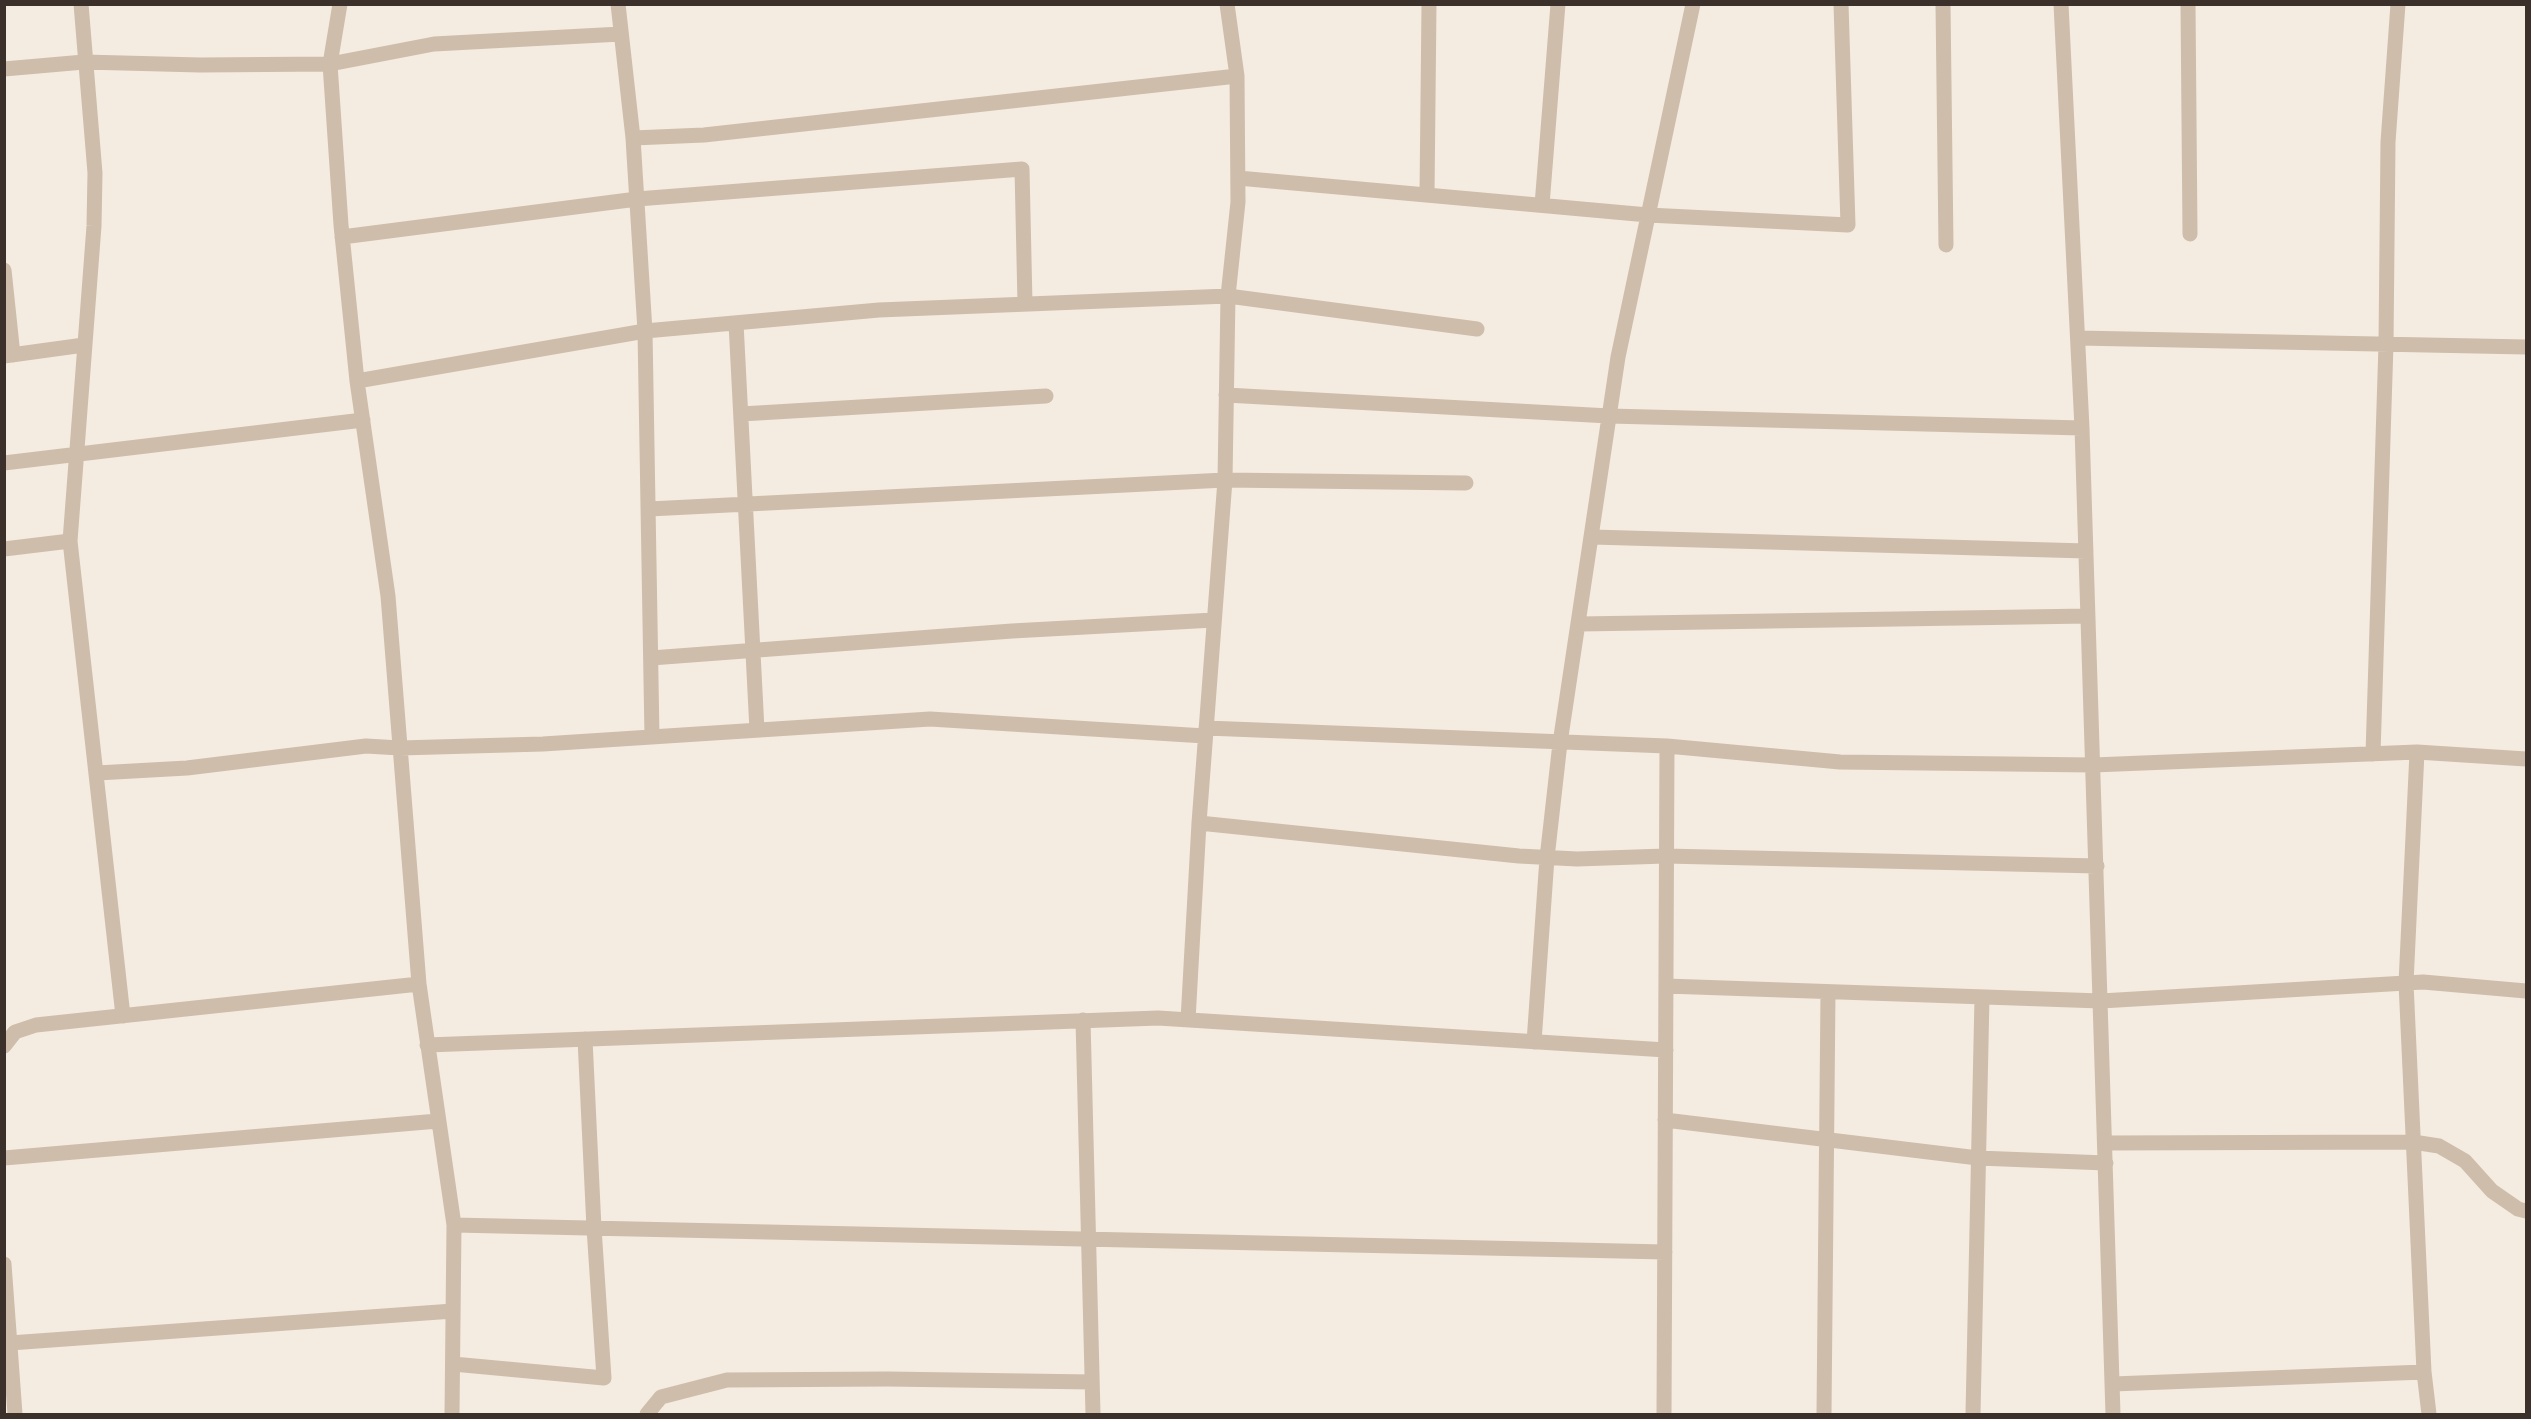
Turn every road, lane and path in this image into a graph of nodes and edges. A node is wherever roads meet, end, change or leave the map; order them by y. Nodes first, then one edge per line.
1 (81, 4) edge
2 (340, 4) edge
3 (1227, 4) edge
4 (1429, 4) edge
5 (1558, 4) edge
6 (1693, 4) edge
7 (1841, 4) edge
8 (1943, 4) edge
9 (2061, 4) edge
10 (2188, 4) edge
11 (2398, 4) edge
12 (620, 5) edge
13 (621, 34) junction
14 (84, 62) junction
15 (330, 64) junction
16 (4, 69) edge
17 (1237, 76) junction
18 (633, 138) junction
19 (1238, 178) junction
20 (1426, 195) junction
21 (637, 199) junction
22 (1542, 205) junction
23 (1648, 215) junction
24 (2190, 234) dead end
25 (342, 237) junction
26 (1946, 245) dead end
27 (4, 270) edge
28 (1228, 296) junction
29 (1025, 304) junction
30 (736, 323) junction
31 (1477, 329) dead end
32 (645, 331) junction
33 (2078, 338) junction
34 (2386, 344) junction
35 (84, 345) junction
36 (2526, 346) edge
37 (9, 356) edge
38 (357, 381) junction
39 (1226, 395) junction
40 (1046, 396) dead end
41 (741, 414) junction
42 (1609, 416) junction
43 (363, 420) junction
44 (2082, 428) junction
45 (76, 454) junction
46 (4, 463) edge
47 (1224, 480) junction
48 (1466, 483) dead end
49 (746, 504) junction
50 (649, 509) junction
51 (1592, 537) junction
52 (70, 541) junction
53 (4, 549) edge
54 (2086, 551) junction
55 (2088, 616) junction
56 (1214, 620) junction
57 (1579, 624) junction
58 (752, 651) junction
59 (651, 658) junction
60 (757, 730) junction
61 (1205, 732) junction
62 (652, 737) junction
63 (1560, 743) junction
64 (1667, 746) junction
65 (400, 748) junction
66 (2417, 752) junction
67 (2373, 754) junction
68 (2526, 759) edge
69 (2093, 765) junction
70 (97, 773) junction
71 (1199, 823) junction
72 (1665, 856) junction
73 (1547, 858) junction
74 (2097, 866) junction
75 (2406, 983) junction
76 (419, 984) junction
77 (1666, 986) junction
78 (2526, 991) edge
79 (1828, 992) junction
80 (1982, 997) junction
81 (2101, 1001) junction
82 (123, 1016) junction
83 (1083, 1020) junction
84 (1188, 1020) junction
85 (10, 1032) edge
86 (585, 1039) junction
87 (1534, 1042) junction
88 (427, 1045) junction
89 (4, 1046) edge
90 (1666, 1050) junction
91 (1665, 1120) junction
92 (438, 1121) junction
93 (1826, 1140) junction
94 (2413, 1142) junction
95 (2106, 1143) junction
96 (4, 1158) edge
97 (1978, 1158) junction
98 (2106, 1163) junction
99 (2526, 1211) edge
100 (454, 1225) junction
101 (594, 1228) junction
102 (1089, 1238) junction
103 (1665, 1252) junction
104 (4, 1264) edge
105 (453, 1311) junction
106 (10, 1343) junction
107 (453, 1364) junction
108 (2424, 1372) junction
109 (1092, 1382) junction
110 (2113, 1384) junction
111 (15, 1414) edge
112 (452, 1414) edge
113 (647, 1414) edge
114 (1093, 1414) edge
115 (1664, 1414) edge
116 (1824, 1414) edge
117 (1973, 1414) edge
118 (2113, 1414) edge
119 (2429, 1414) edge

1 - 14 street
2 - 15 street
3 - 17 street
4 - 20 street
5 - 22 street
6 - 23 street
7 - 23 street
8 - 26 street
9 - 33 street
10 - 24 street
11 - 34 street
12 - 13 street
13 - 15 street
13 - 18 street
14 - 15 street
14 - 16 street
14 - 35 street
15 - 25 street
17 - 18 street
17 - 19 street
18 - 21 street
19 - 20 street
19 - 28 street
20 - 22 street
21 - 25 street
21 - 29 street
21 - 32 street
22 - 23 street
23 - 42 street
25 - 38 street
27 - 37 street
28 - 29 street
28 - 31 street
28 - 39 street
29 - 30 street
30 - 32 street
30 - 41 street
32 - 38 street
32 - 50 street
33 - 34 street
33 - 44 street
34 - 36 street
34 - 67 street
35 - 37 street
35 - 45 street
38 - 43 street
39 - 42 street
39 - 47 street
40 - 41 street
41 - 49 street
42 - 44 street
42 - 51 street
43 - 45 street
43 - 65 street
44 - 54 street
45 - 46 street
45 - 52 street
47 - 48 street
47 - 49 street
47 - 56 street
49 - 50 street
49 - 58 street
50 - 59 street
51 - 54 street
51 - 57 street
52 - 53 street
52 - 70 street
54 - 55 street
55 - 57 street
55 - 69 street
56 - 58 street
56 - 61 street
57 - 63 street
58 - 59 street
58 - 60 street
59 - 62 street
60 - 61 street
60 - 62 street
61 - 63 street
61 - 71 street
62 - 65 street
63 - 64 street
63 - 73 street
64 - 69 street
64 - 72 street
65 - 70 street
65 - 76 street
66 - 67 street
66 - 68 street
66 - 75 street
67 - 69 street
69 - 74 street
70 - 82 street
71 - 73 street
71 - 84 street
72 - 73 street
72 - 74 street
72 - 77 street
73 - 87 street
74 - 81 street
75 - 78 street
75 - 81 street
75 - 94 street
76 - 82 street
76 - 88 street
77 - 79 street
77 - 90 street
79 - 80 street
79 - 93 street
80 - 81 street
80 - 97 street
81 - 95 street
82 - 85 street
83 - 84 street
83 - 86 street
83 - 102 street
84 - 87 street
85 - 89 street
86 - 88 street
86 - 101 street
87 - 90 street
88 - 92 street
90 - 91 street
91 - 93 street
91 - 103 street
92 - 96 street
92 - 100 street
93 - 97 street
93 - 116 street
94 - 95 street
94 - 99 street
94 - 108 street
95 - 98 street
97 - 98 street
97 - 117 street
98 - 110 street
100 - 101 street
100 - 105 street
101 - 102 street
101 - 107 street
102 - 103 street
102 - 109 street
103 - 115 street
104 - 106 street
105 - 106 street
105 - 107 street
106 - 111 street
107 - 112 street
108 - 110 street
108 - 119 street
109 - 113 street
109 - 114 street
110 - 118 street

